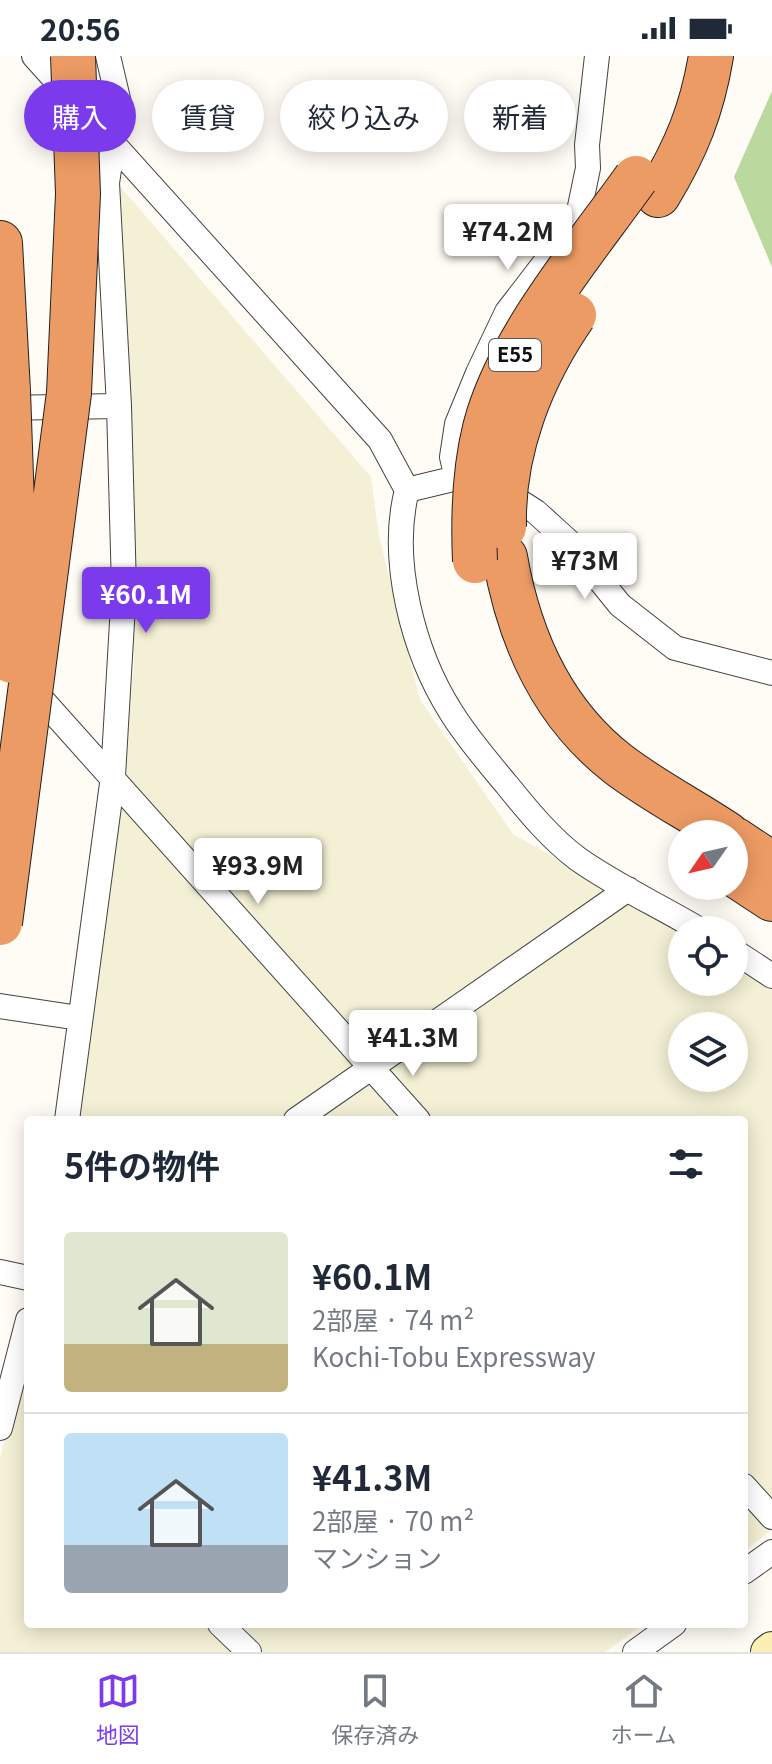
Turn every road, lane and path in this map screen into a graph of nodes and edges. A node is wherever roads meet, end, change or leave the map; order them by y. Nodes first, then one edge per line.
1 (34, 56) edge
2 (73, 56) edge
3 (108, 56) edge
4 (597, 56) edge
5 (679, 56) edge
6 (711, 56) edge
7 (56, 80) edge
8 (114, 80) edge
9 (111, 152) edge
10 (123, 152) edge
11 (647, 187) junction
12 (0, 243) edge
13 (0, 347) edge
14 (4, 400) edge
15 (119, 406) junction
16 (457, 478) junction
17 (407, 490) junction
18 (490, 559) junction
19 (0, 653) edge
20 (772, 673) edge
21 (113, 776) junction
22 (705, 820) edge
23 (0, 823) edge
24 (668, 832) edge
25 (748, 848) edge
26 (772, 864) edge
27 (748, 883) edge
28 (628, 889) junction
29 (772, 899) edge
30 (675, 916) edge
31 (0, 923) edge
32 (748, 960) edge
33 (772, 976) edge
34 (0, 1006) edge
35 (79, 1018) junction
36 (372, 1068) junction
37 (67, 1116) edge
38 (302, 1116) edge
39 (414, 1116) edge
40 (0, 1272) edge
41 (24, 1277) edge
42 (24, 1361) edge
43 (22, 1382) edge
44 (0, 1428) edge
45 (748, 1490) edge
46 (772, 1517) edge
47 (772, 1552) edge
48 (748, 1569) edge
49 (224, 1628) edge
50 (668, 1628) edge
51 (249, 1652) edge
52 (635, 1652) edge

1 - 7 street
2 - 31 highway, bridge
3 - 8 street
4 - 16 street
5 - 11 highway
6 - 11 highway
9 - 15 street
10 - 17 street
11 - 18 highway, E55, bridge
12 - 14 highway
13 - 14 highway
14 - 15 street
14 - 23 highway, bridge
15 - 21 street
16 - 17 street
16 - 20 street
17 - 28 street
18 - 22 highway, E55
18 - 24 highway, E55
19 - 21 street
21 - 35 street
21 - 36 street
25 - 26 highway
27 - 29 highway
28 - 30 street
28 - 36 street
32 - 33 street
34 - 35 street
35 - 37 street
36 - 38 street
36 - 39 street
40 - 41 street
42 - 43 street
43 - 44 street
45 - 46 street
47 - 48 street
49 - 51 street
50 - 52 street

